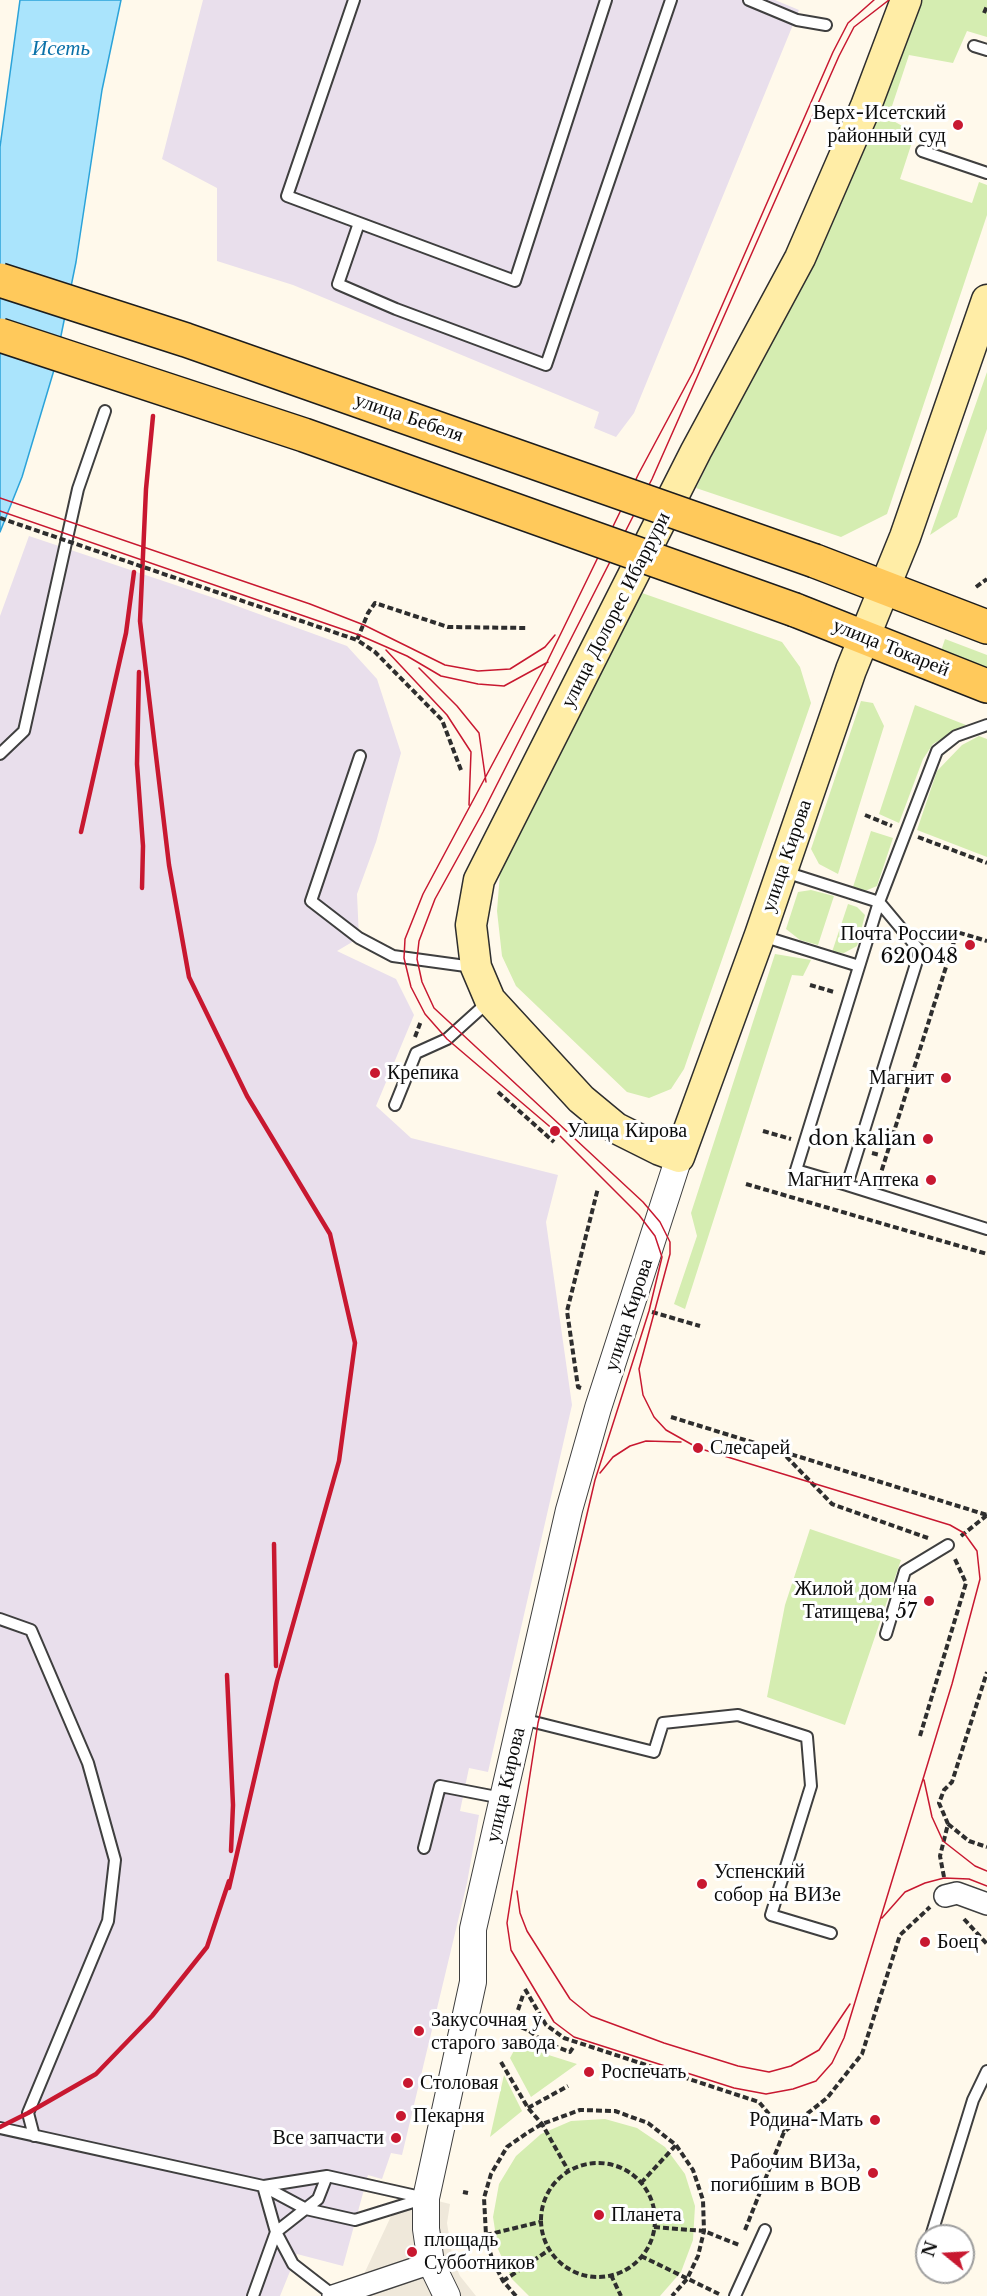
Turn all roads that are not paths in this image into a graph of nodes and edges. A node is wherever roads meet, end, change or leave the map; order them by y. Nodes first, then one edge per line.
1 (354, 0) edge
2 (606, 0) edge
3 (671, 0) edge
4 (749, 0) edge
5 (906, 0) edge
6 (826, 25) dead end
7 (974, 46) dead end
8 (987, 50) edge
9 (922, 151) dead end
10 (987, 173) edge
11 (359, 223) junction
12 (0, 280) edge
13 (987, 300) edge
14 (0, 335) edge
15 (105, 411) dead end
16 (885, 587) junction
17 (987, 627) edge
18 (864, 637) junction
19 (987, 686) edge
20 (987, 724) edge
21 (0, 754) edge
22 (360, 756) dead end
23 (782, 871) junction
24 (879, 902) junction
25 (760, 935) junction
26 (859, 966) junction
27 (476, 967) junction
28 (490, 1000) junction
29 (395, 1105) dead end
30 (679, 1157) junction
31 (847, 1185) junction
32 (987, 1229) edge
33 (948, 1545) road end
34 (0, 1618) edge
35 (886, 1634) dead end
36 (521, 1719) junction
37 (502, 1798) junction
38 (424, 1848) dead end
39 (945, 1896) road end
40 (987, 1904) edge
41 (831, 1933) dead end
42 (987, 2071) edge
43 (0, 2128) edge
44 (34, 2136) junction
45 (327, 2176) junction
46 (263, 2186) junction
47 (426, 2198) junction
48 (306, 2209) junction
49 (935, 2224) edge
50 (765, 2230) dead end
51 (276, 2232) junction
52 (431, 2263) junction
53 (253, 2296) edge
54 (333, 2296) edge
55 (447, 2296) edge
56 (735, 2296) edge

1 - 11 lane
2 - 11 lane
3 - 11 lane
4 - 6 lane
5 - 27 main road, улица Долорес Ибаррури
7 - 8 lane
9 - 10 lane
12 - 16 main road, улица Бебеля, bridge
13 - 16 main road, улица Кирова
14 - 18 main road, улица Токарей, bridge
15 - 21 lane
16 - 17 main road
16 - 18 main road, улица Кирова
18 - 19 main road, улица Токарей
18 - 23 main road, улица Кирова
20 - 24 lane
22 - 27 lane
23 - 24 lane
23 - 25 main road, улица Кирова
24 - 26 lane
24 - 31 lane
25 - 26 lane
25 - 30 main road, улица Кирова
26 - 31 lane
27 - 28 main road, улица Долорес Ибаррури
28 - 29 lane
28 - 30 main road, улица Долорес Ибаррури
30 - 36 street, улица Кирова
31 - 32 lane
33 - 35 lane
34 - 44 lane
36 - 37 street, улица Кирова
36 - 41 lane
37 - 38 lane
37 - 47 street, улица Кирова
39 - 40 street
42 - 49 lane
43 - 44 lane
44 - 46 lane
45 - 46 lane
45 - 47 lane
45 - 48 lane
46 - 48 lane
46 - 51 lane
47 - 48 lane
47 - 52 street, улица Кирова
48 - 51 lane
50 - 56 lane
51 - 53 lane
51 - 54 lane
52 - 54 street
52 - 55 street, улица Кирова

